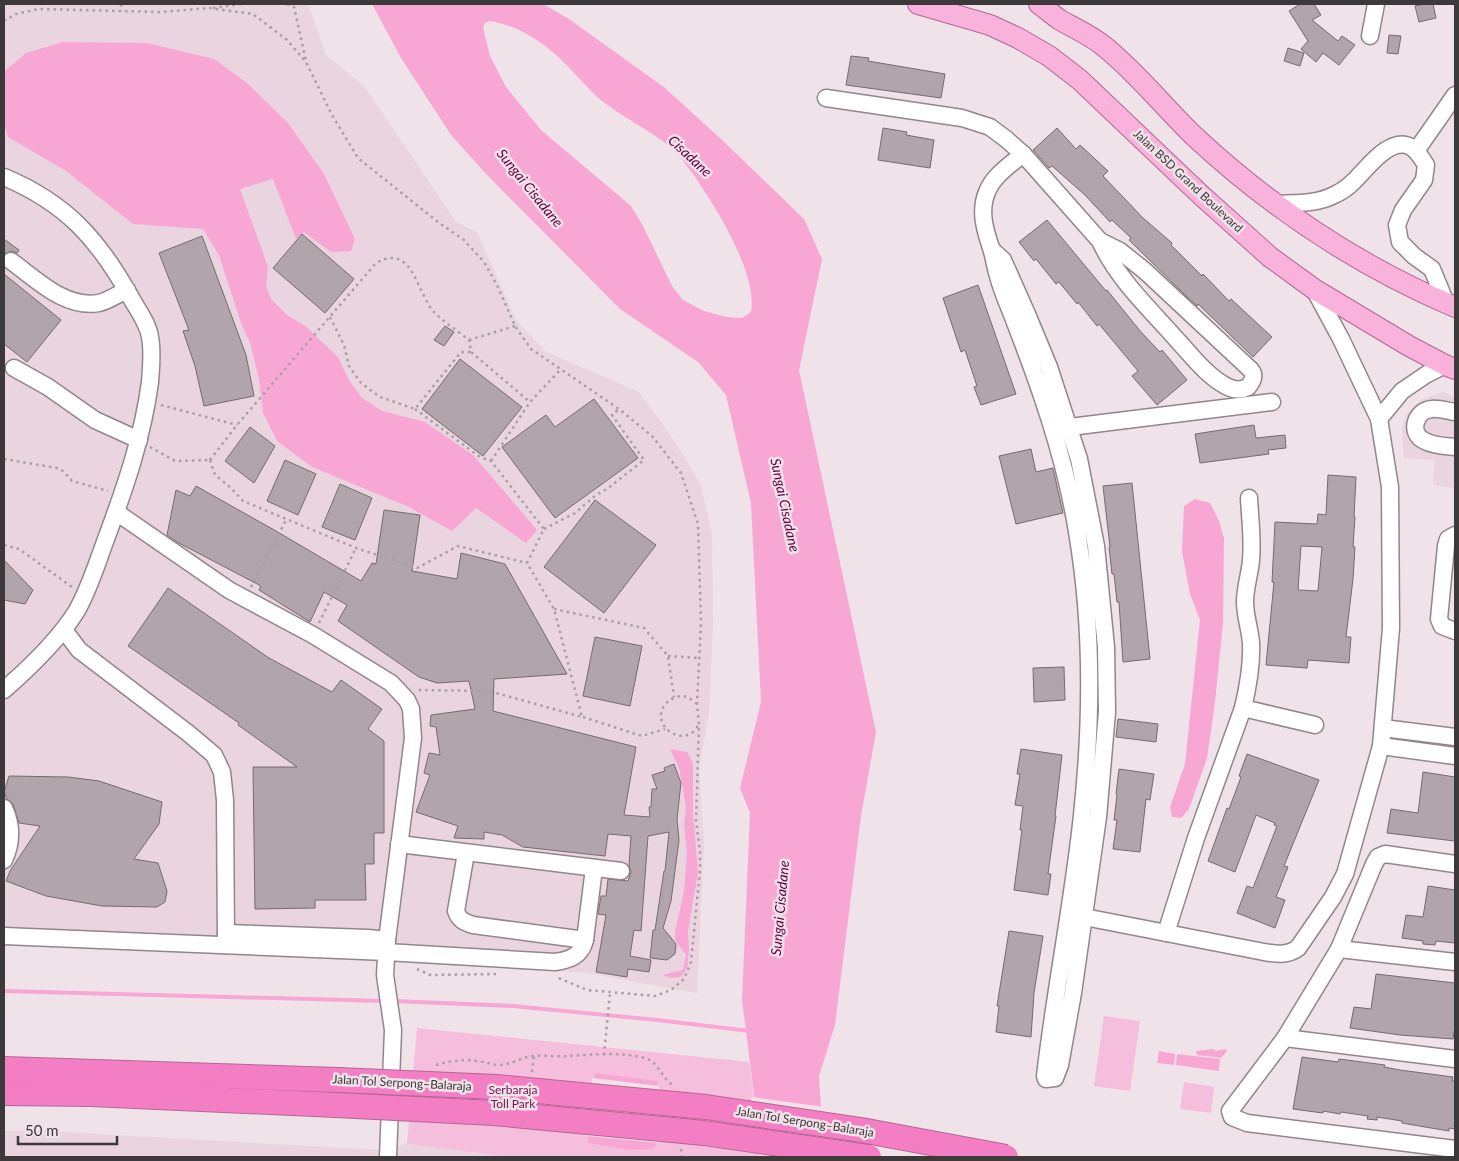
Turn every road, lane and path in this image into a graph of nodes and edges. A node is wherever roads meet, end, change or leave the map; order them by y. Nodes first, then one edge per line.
1 (121, 4) edge
2 (241, 4) edge
3 (287, 4) edge
4 (918, 4) edge
5 (971, 4) edge
6 (1029, 4) edge
7 (1039, 4) edge
8 (1376, 4) edge
9 (294, 6) edge
10 (209, 8) junction
11 (121, 11) junction
12 (1060, 19) junction
13 (4, 21) edge
14 (990, 25) junction
15 (1370, 36) dead end
16 (306, 62) junction
17 (1455, 96) edge
18 (826, 98) dead end
19 (1416, 151) junction
20 (1023, 154) junction
21 (4, 177) edge
22 (1278, 204) junction
23 (1100, 241) junction
24 (11, 261) dead end
25 (1314, 289) junction
26 (127, 290) junction
27 (1451, 305) edge
28 (330, 317) junction
29 (515, 326) junction
30 (470, 340) junction
31 (471, 352) junction
32 (1450, 367) edge
33 (14, 368) dead end
34 (561, 369) junction
35 (147, 402) junction
36 (530, 402) junction
37 (1272, 402) dead end
38 (619, 408) junction
39 (415, 409) junction
40 (1455, 412) edge
41 (1379, 419) junction
42 (237, 425) junction
43 (1062, 430) junction
44 (139, 440) junction
45 (1455, 447) edge
46 (4, 459) edge
47 (8, 460) junction
48 (210, 460) junction
49 (491, 461) junction
50 (4, 465) edge
51 (122, 494) junction
52 (1249, 498) dead end
53 (116, 512) junction
54 (286, 520) junction
55 (544, 529) junction
56 (1455, 535) edge
57 (4, 545) edge
58 (356, 548) junction
59 (527, 563) junction
60 (84, 596) junction
61 (245, 599) junction
62 (554, 609) junction
63 (64, 630) junction
64 (1455, 631) edge
65 (313, 635) junction
66 (668, 656) junction
67 (699, 658) junction
68 (4, 690) edge
69 (399, 690) junction
70 (674, 697) junction
71 (697, 704) junction
72 (1243, 708) junction
73 (582, 717) junction
74 (699, 725) junction
75 (1315, 725) dead end
76 (1383, 728) junction
77 (665, 729) junction
78 (1455, 737) edge
79 (1381, 746) junction
80 (1455, 756) edge
81 (4, 808) edge
82 (399, 844) junction
83 (466, 853) junction
84 (4, 860) edge
85 (1455, 864) edge
86 (594, 868) junction
87 (621, 871) dead end
88 (1077, 916) junction
89 (1166, 933) junction
90 (4, 936) edge
91 (226, 939) junction
92 (585, 940) junction
93 (387, 946) junction
94 (1339, 949) junction
95 (407, 953) junction
96 (1455, 962) edge
97 (500, 974) dead end
98 (550, 974) dead end
99 (610, 993) junction
100 (1285, 1038) junction
101 (604, 1055) junction
102 (1455, 1059) edge
103 (430, 1066) dead end
104 (4, 1070) edge
105 (669, 1083) dead end
106 (4, 1093) edge
107 (1455, 1149) edge
108 (388, 1157) edge
109 (869, 1157) edge
110 (1009, 1157) edge

1 - 11 path
2 - 10 path
3 - 9 path
4 - 14 main road, Jalan BSD Grand Boulevard
5 - 14 main road
6 - 12 main road
7 - 12 main road
8 - 15 street
9 - 16 path
10 - 11 path
10 - 16 path
11 - 13 path
12 - 22 main road
14 - 25 main road, Jalan BSD Grand Boulevard
16 - 29 path
17 - 19 street
18 - 20 street
19 - 22 street
19 - 27 street
20 - 23 street
20 - 43 street
21 - 26 street
22 - 27 main road
23 - 23 street
24 - 26 street
25 - 32 main road, Jalan BSD Grand Boulevard
25 - 41 street
26 - 35 street
28 - 30 path
28 - 39 path
28 - 42 path
29 - 30 path
29 - 34 path
30 - 31 path
31 - 36 path
31 - 39 path
32 - 41 street
33 - 44 street
34 - 36 path
34 - 38 path
35 - 42 path
35 - 44 street
36 - 49 path
37 - 43 street
38 - 55 path
38 - 67 path
39 - 49 path
40 - 45 street
41 - 76 street
42 - 48 path
43 - 88 street
44 - 48 path
44 - 51 street
46 - 47 path
47 - 50 path
47 - 51 path
48 - 54 path
49 - 55 path
51 - 53 street
52 - 72 street
53 - 60 street
53 - 61 street
54 - 58 path
54 - 61 path
55 - 59 path
56 - 64 street
57 - 60 path
58 - 59 path
58 - 65 path
59 - 62 path
60 - 63 street
61 - 65 street
62 - 66 path
62 - 73 path
63 - 68 street
63 - 91 street
65 - 69 street
66 - 67 path
66 - 70 path
67 - 71 path
69 - 73 path
69 - 82 street
70 - 71 path
70 - 77 path
71 - 74 path
72 - 75 street
72 - 89 street
73 - 77 path
74 - 77 path
74 - 99 path
76 - 78 street
76 - 79 street
79 - 80 street
79 - 89 street
81 - 84 street
82 - 83 street
82 - 93 street
83 - 86 street
83 - 92 street
85 - 94 street
86 - 87 street
86 - 92 street
88 - 88 street
88 - 89 street
90 - 91 street
91 - 93 street
92 - 95 street
93 - 95 street
93 - 108 street
94 - 96 street
94 - 100 street
95 - 97 path
98 - 99 path
99 - 101 path
100 - 102 street
100 - 107 street
101 - 103 path
101 - 105 path
104 - 110 highway, Jalan Tol Serpong–Balaraja, bridge
106 - 109 highway, Jalan Tol Serpong–Balaraja, bridge

